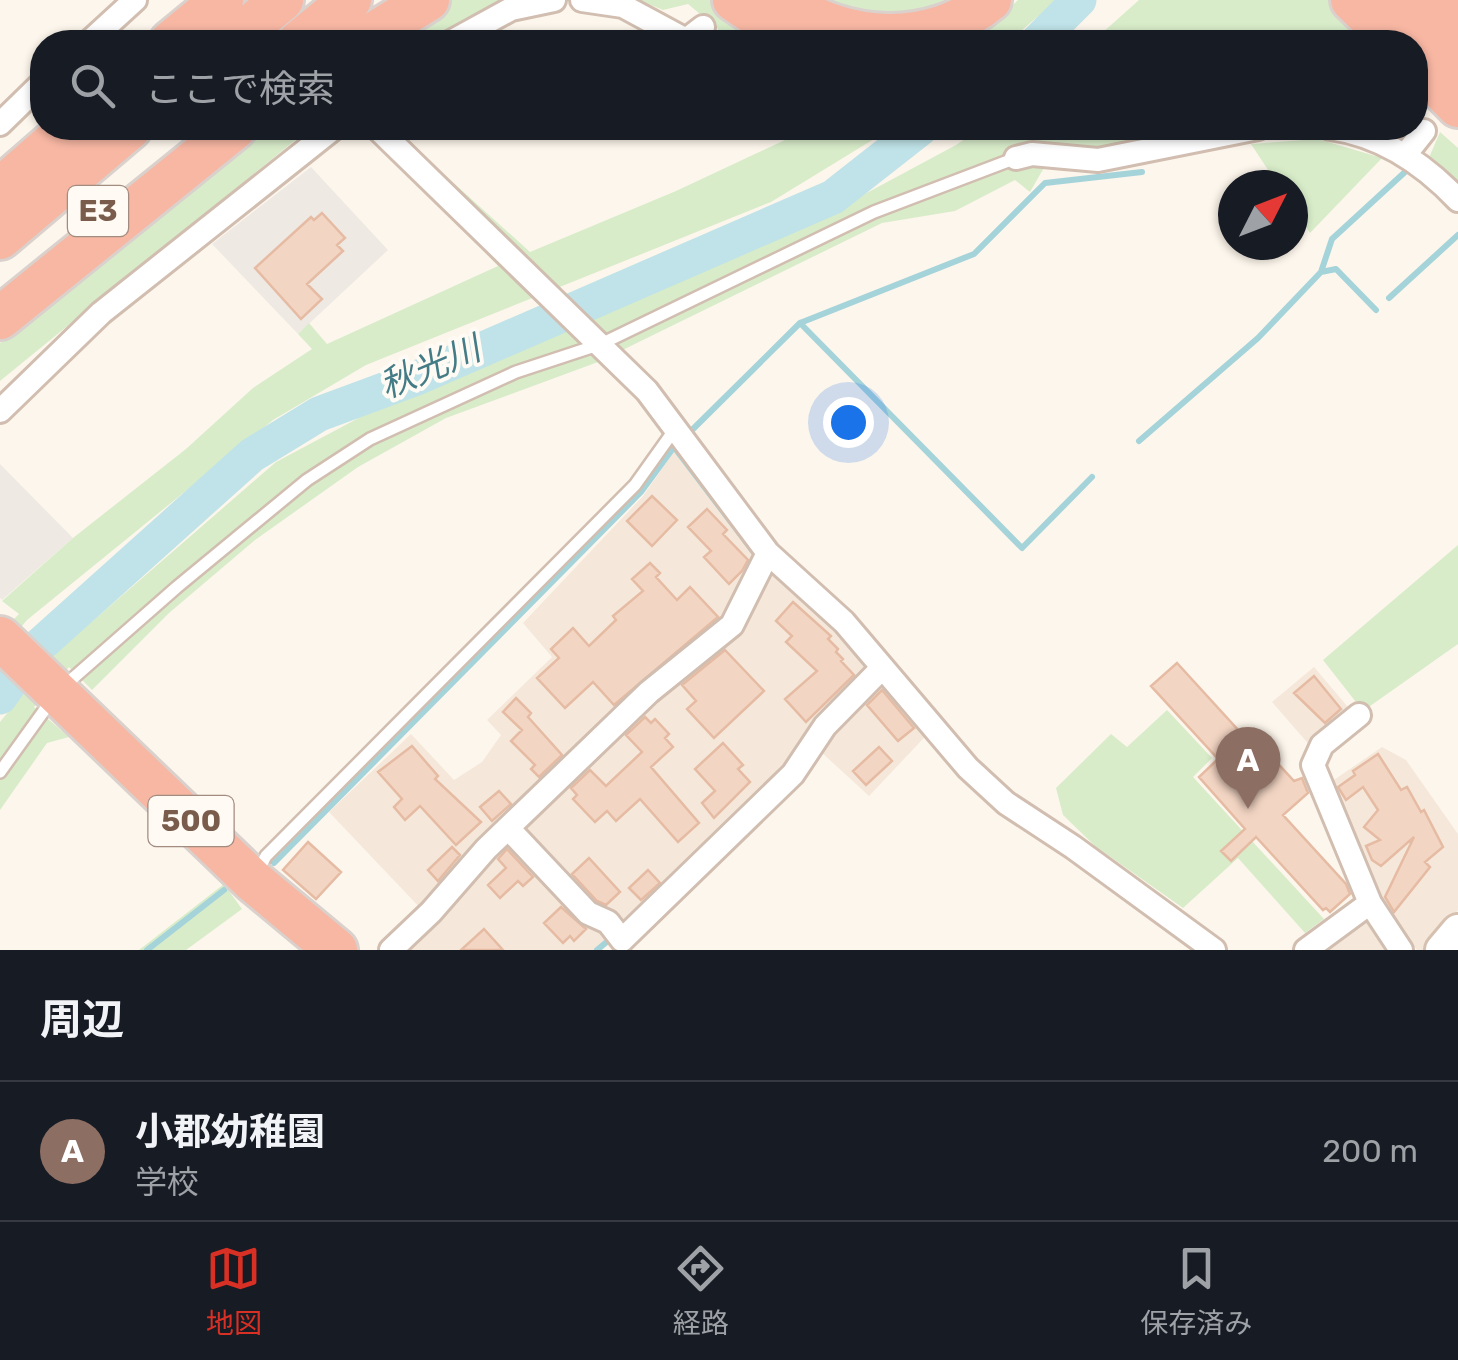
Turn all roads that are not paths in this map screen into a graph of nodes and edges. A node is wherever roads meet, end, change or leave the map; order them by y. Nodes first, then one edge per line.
1 (135, 0) edge
2 (222, 0) edge
3 (282, 0) edge
4 (350, 0) edge
5 (398, 0) edge
6 (428, 0) edge
7 (554, 0) edge
8 (582, 0) edge
9 (785, 0) edge
10 (990, 0) edge
11 (1352, 0) edge
12 (1394, 0) edge
13 (719, 14) edge
14 (101, 30) edge
15 (186, 30) edge
16 (246, 30) edge
17 (314, 30) edge
18 (361, 30) edge
19 (379, 30) edge
20 (472, 30) edge
21 (668, 30) edge
22 (699, 30) edge
23 (763, 30) edge
24 (852, 30) edge
25 (925, 30) edge
26 (1383, 30) edge
27 (1424, 30) edge
28 (1428, 35) edge
29 (1458, 65) edge
30 (1428, 92) edge
31 (30, 95) edge
32 (1439, 117) edge
33 (0, 124) edge
34 (56, 140) edge
35 (116, 140) edge
36 (183, 140) edge
37 (219, 140) edge
38 (319, 140) edge
39 (388, 140) edge
40 (1198, 140) edge
41 (1378, 140) edge
42 (1418, 140) edge
43 (1405, 155) junction
44 (1016, 158) joint
45 (0, 189) edge
46 (1458, 200) edge
47 (0, 238) edge
48 (0, 294) edge
49 (0, 318) edge
50 (598, 341) junction
51 (0, 411) edge
52 (675, 429) junction
53 (768, 553) junction
54 (0, 638) edge
55 (882, 668) junction
56 (54, 690) junction
57 (1358, 715) dead end
58 (0, 772) edge
59 (508, 828) junction
60 (253, 880) junction
61 (1370, 903) junction
62 (1458, 931) edge
63 (336, 950) edge
64 (391, 950) edge
65 (1214, 950) edge
66 (1306, 950) edge
67 (1401, 950) edge
68 (1442, 950) edge

1 - 14 street
2 - 15 highway
3 - 16 highway
4 - 17 highway
5 - 18 highway
6 - 19 highway
7 - 20 street
8 - 21 street
9 - 24 highway
10 - 25 highway
11 - 26 highway
12 - 27 highway
13 - 22 street
13 - 23 highway
28 - 29 highway
30 - 32 highway
31 - 33 street
34 - 45 highway
35 - 47 highway, E3
36 - 48 highway, E3
37 - 49 highway
38 - 51 street
39 - 50 street
40 - 44 street
41 - 43 street
42 - 43 street
43 - 46 street
44 - 50 lane
50 - 52 street
50 - 56 lane
52 - 53 street
52 - 60 lane
53 - 55 street
53 - 59 street
54 - 56 highway, 500
55 - 59 street
55 - 65 street
56 - 58 lane
56 - 60 highway, 500
57 - 61 street
59 - 64 street
60 - 63 highway, 500
61 - 66 street
61 - 67 street
62 - 68 street

